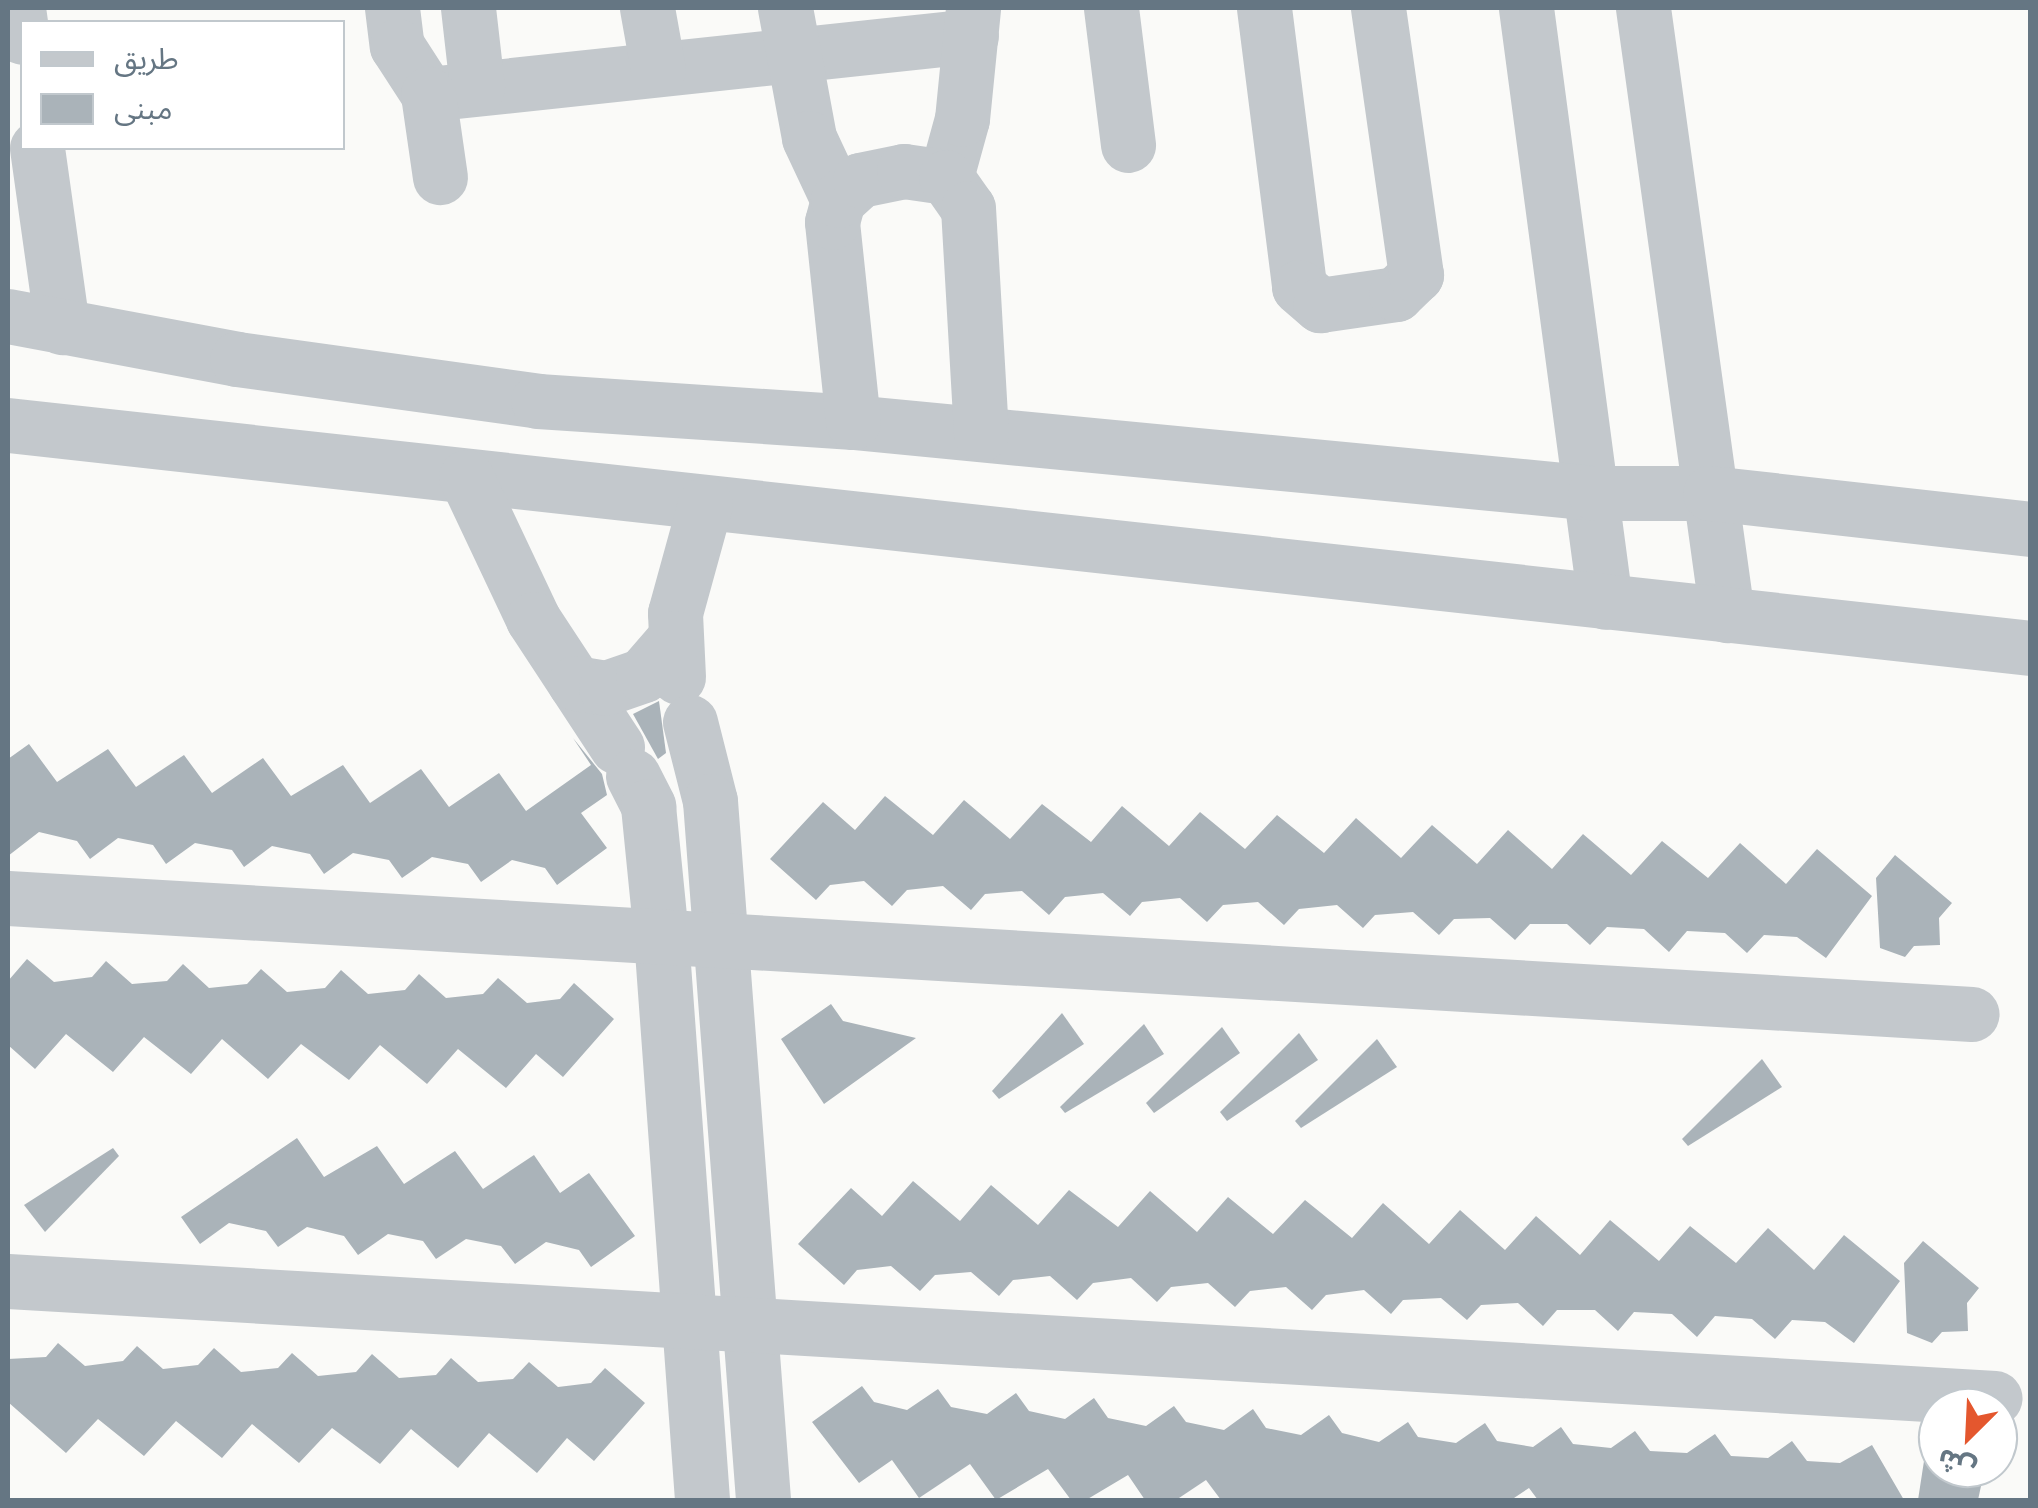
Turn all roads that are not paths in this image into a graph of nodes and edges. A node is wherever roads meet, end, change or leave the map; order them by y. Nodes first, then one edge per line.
1 (392, 8) edge
2 (468, 8) edge
3 (647, 8) edge
4 (1112, 8) edge
5 (1264, 8) edge
6 (1378, 8) edge
7 (1526, 8) edge
8 (1643, 8) edge
9 (972, 22) edge
10 (788, 32) edge
11 (658, 68) junction
12 (452, 90) junction
13 (1128, 145) dead end
14 (38, 150) edge
15 (440, 177) dead end
16 (946, 177) junction
17 (838, 200) junction
18 (8, 316) edge
19 (62, 327) junction
20 (853, 422) junction
21 (8, 425) edge
22 (980, 434) junction
23 (466, 477) junction
24 (1710, 493) junction
25 (1595, 494) junction
26 (705, 504) junction
27 (2030, 529) edge
28 (1605, 602) junction
29 (1727, 615) junction
30 (2030, 648) edge
31 (681, 679) junction
32 (575, 683) junction
33 (633, 776) junction
34 (710, 801) junction
35 (8, 898) edge
36 (661, 936) junction
37 (721, 940) junction
38 (1972, 1014) dead end
39 (8, 1281) edge
40 (689, 1321) junction
41 (750, 1325) junction
42 (1918, 1393) edge
43 (702, 1500) edge
44 (763, 1500) edge

1 - 12 street
2 - 12 street
3 - 11 street
4 - 13 street
5 - 6 street
7 - 25 street
8 - 24 street
9 - 10 street
9 - 16 street
10 - 11 street
10 - 17 street
11 - 12 street
12 - 15 street
14 - 19 street
16 - 17 street
16 - 22 street
17 - 20 street
18 - 19 street
19 - 20 street
20 - 22 street
21 - 23 street
22 - 25 street
23 - 26 street
23 - 32 street
24 - 25 street
24 - 27 street
24 - 29 street
25 - 28 street
26 - 28 street
26 - 31 street
28 - 29 street
29 - 30 street
31 - 32 street
31 - 34 street
32 - 33 street
33 - 34 street
33 - 36 street
34 - 37 street
35 - 36 street
36 - 37 street
36 - 40 street
37 - 38 street
37 - 41 street
39 - 40 street
40 - 41 street
40 - 43 street
41 - 42 street
41 - 44 street

